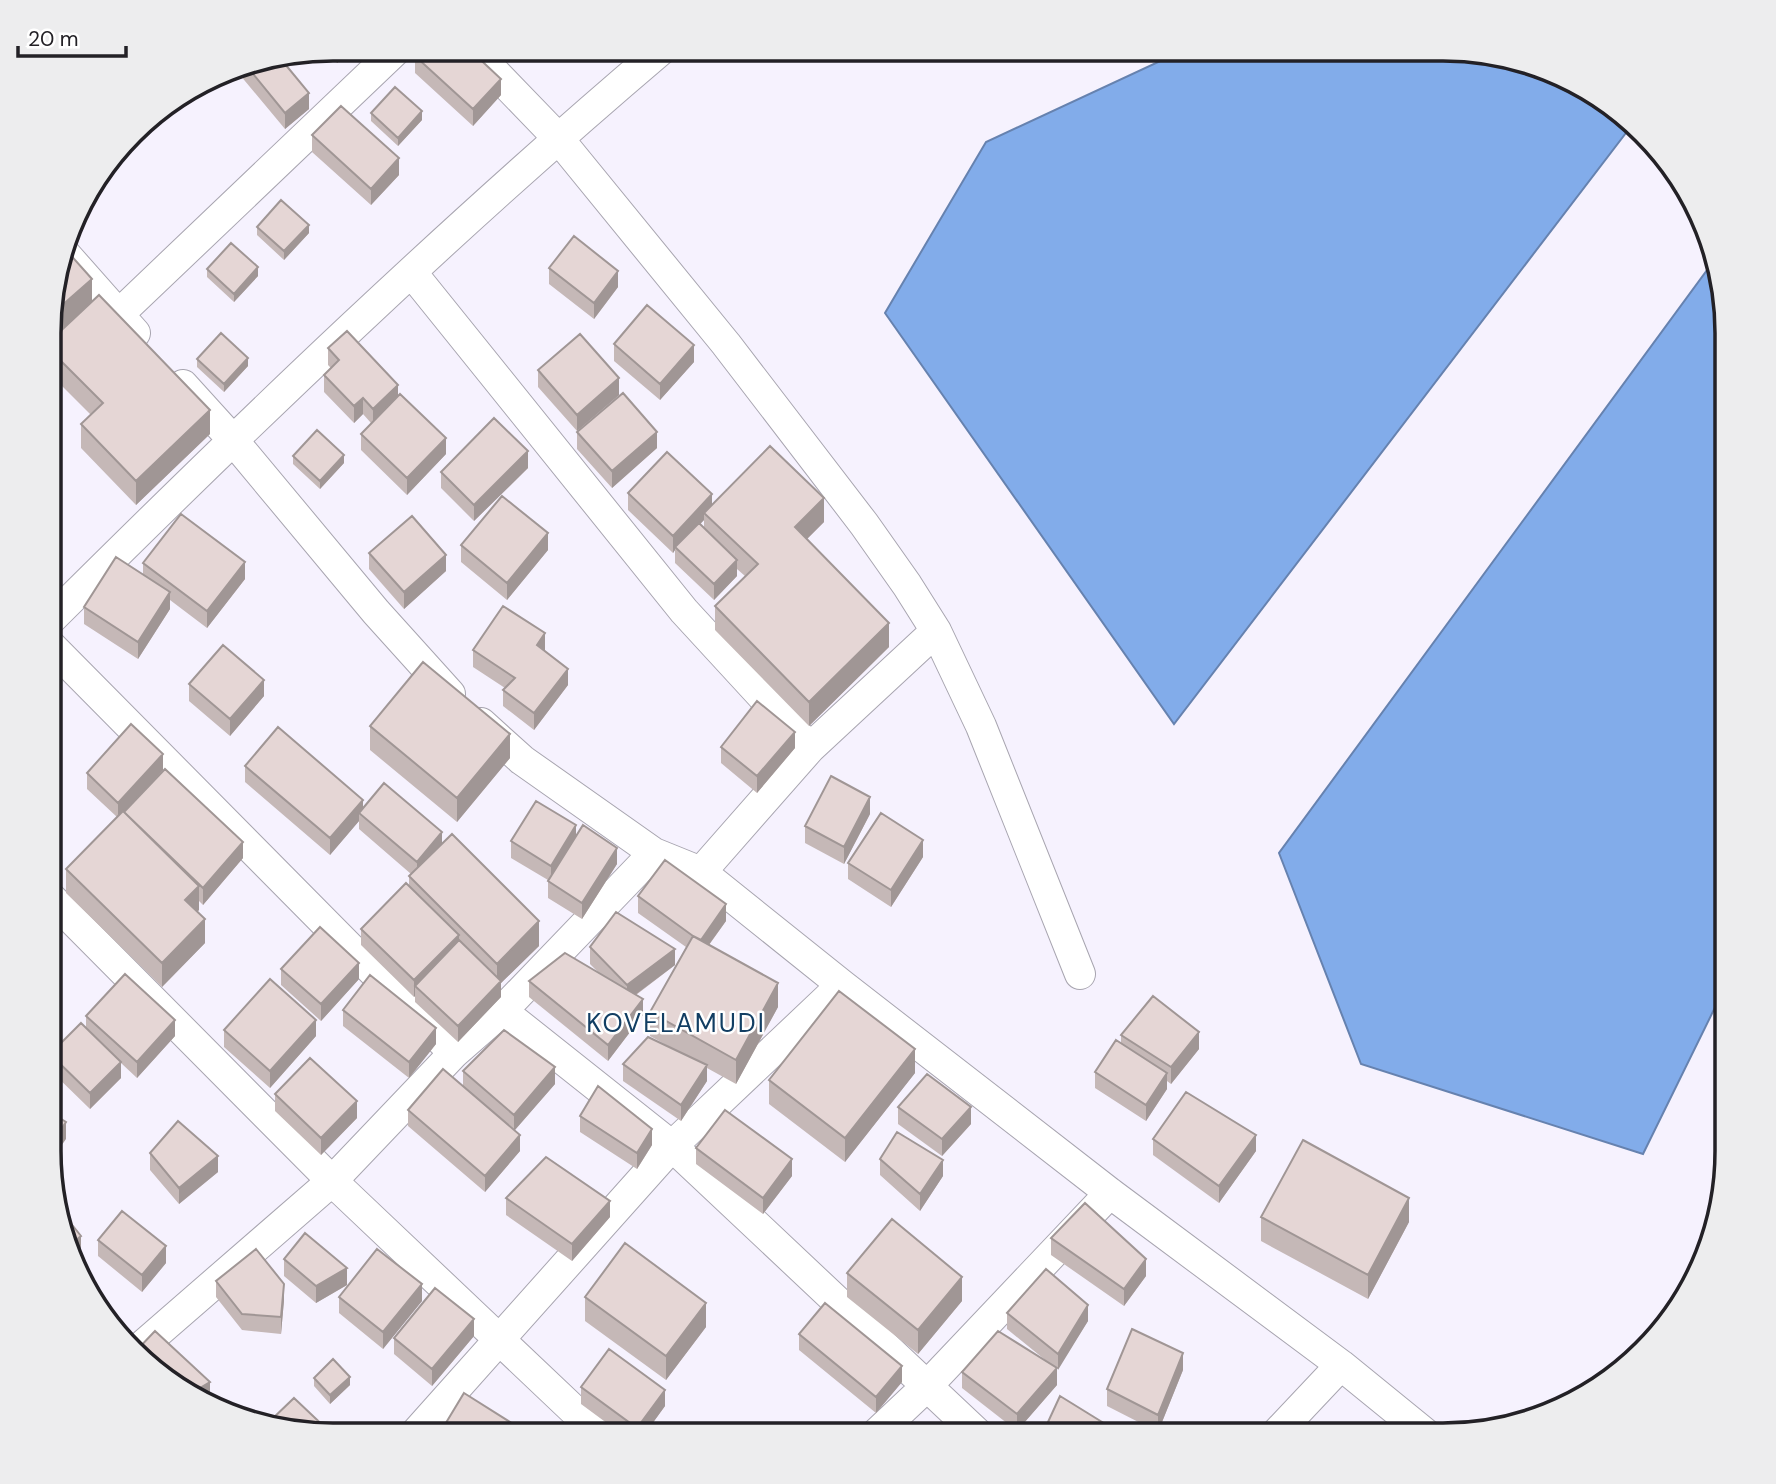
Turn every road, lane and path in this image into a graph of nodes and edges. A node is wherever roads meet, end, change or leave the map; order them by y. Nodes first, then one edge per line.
1 (384, 61) edge
2 (484, 61) edge
3 (648, 61) edge
4 (558, 138) junction
5 (71, 262) edge
6 (412, 273) junction
7 (118, 315) junction
8 (232, 439) junction
9 (61, 609) edge
10 (936, 631) junction
11 (61, 656) edge
12 (810, 748) junction
13 (654, 853) junction
14 (701, 872) junction
15 (61, 908) edge
16 (1080, 974) dead end
17 (842, 985) junction
18 (502, 1011) junction
19 (454, 1053) junction
20 (672, 1146) junction
21 (332, 1181) junction
22 (1110, 1193) junction
23 (500, 1341) junction
24 (143, 1345) edge
25 (1341, 1365) junction
26 (927, 1387) junction
27 (425, 1423) edge
28 (588, 1423) edge
29 (889, 1423) edge
30 (966, 1423) edge
31 (1286, 1423) edge
32 (1412, 1423) edge

1 - 7 street
2 - 4 street
3 - 4 street
4 - 6 street
4 - 10 street
5 - 7 street
6 - 8 street
6 - 12 street
7 - 8 street
8 - 9 street
8 - 13 street
10 - 12 street
10 - 16 street
11 - 19 street
12 - 14 street
13 - 14 street
13 - 18 street
14 - 17 street
15 - 21 street
17 - 20 street
17 - 22 street
18 - 19 street
18 - 20 street
19 - 21 street
20 - 23 street
20 - 26 street
21 - 23 street
21 - 24 street
22 - 25 street
22 - 26 street
23 - 27 street
23 - 28 street
25 - 31 street
25 - 32 street
26 - 29 street
26 - 30 street

